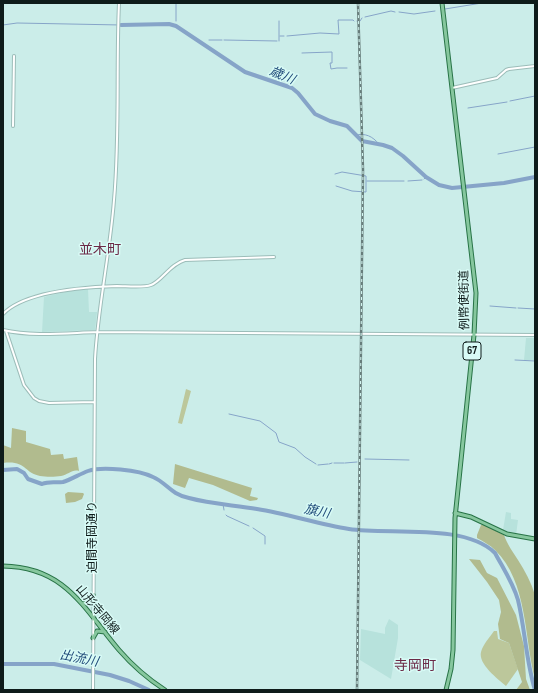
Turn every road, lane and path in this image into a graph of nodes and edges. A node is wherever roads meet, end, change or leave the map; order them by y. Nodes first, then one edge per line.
1 (119, 3) edge
2 (442, 3) edge
3 (14, 56) dead end
4 (535, 66) edge
5 (452, 88) junction
6 (13, 126) dead end
7 (274, 257) dead end
8 (103, 286) junction
9 (3, 314) edge
10 (5, 330) edge
11 (97, 332) junction
12 (535, 335) edge
13 (474, 336) junction
14 (94, 402) junction
15 (455, 514) junction
16 (535, 539) edge
17 (3, 566) edge
18 (93, 595) junction
19 (82, 603) junction
20 (93, 616) junction
21 (105, 632) junction
22 (93, 638) junction
23 (93, 690) edge
24 (165, 690) edge
25 (446, 690) edge

1 - 8 street, 迫間寺岡通り
2 - 5 main road, 例幣使街道 / 67
3 - 6 street
4 - 5 street
5 - 13 main road, 例幣使街道 / 67
7 - 8 street
8 - 9 street
8 - 11 street, 迫間寺岡通り
10 - 11 street
10 - 14 street
11 - 13 street
11 - 14 street, 迫間寺岡通り
12 - 13 street
13 - 15 main road, 例幣使街道 / 67
14 - 18 street, 迫間寺岡通り
15 - 16 main road
15 - 25 main road, 例幣使街道 / 67
17 - 19 main road, 山形寺岡線
18 - 19 main road
18 - 20 street, 迫間寺岡通り
19 - 20 main road, 山形寺岡線
20 - 21 main road, 山形寺岡線
20 - 22 street, 迫間寺岡通り
21 - 22 main road
21 - 24 main road, 山形寺岡線
22 - 23 street, 迫間寺岡通り

